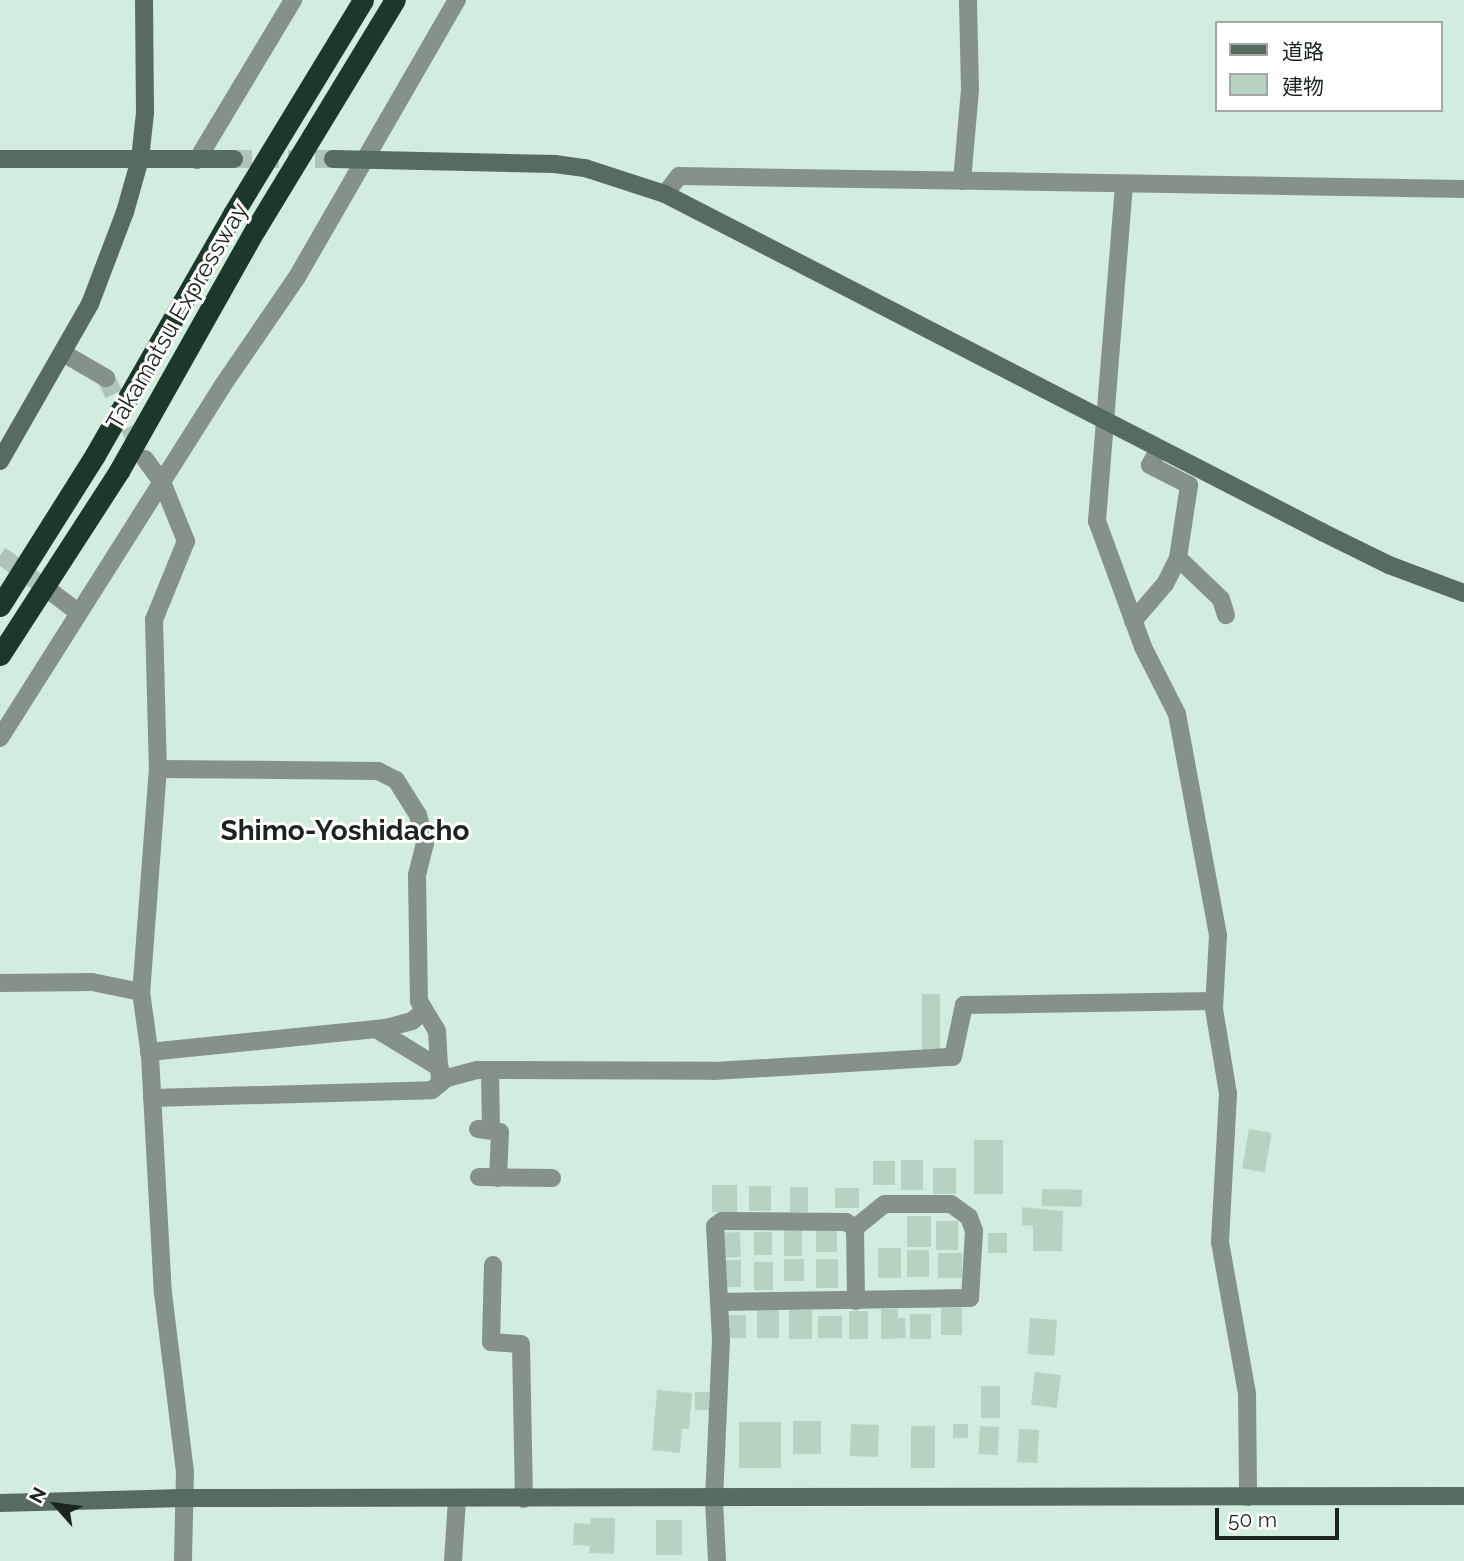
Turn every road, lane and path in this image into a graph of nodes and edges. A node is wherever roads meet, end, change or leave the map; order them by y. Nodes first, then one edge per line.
1 (144, 0) edge
2 (293, 0) edge
3 (363, 0) edge
4 (395, 0) edge
5 (457, 0) edge
6 (968, 0) edge
7 (0, 159) edge
8 (140, 159) junction
9 (234, 159) tunnel mouth
10 (333, 159) tunnel mouth
11 (197, 160) junction
12 (365, 160) junction
13 (962, 181) junction
14 (1124, 186) junction
15 (1464, 189) edge
16 (665, 194) junction
17 (63, 353) junction
18 (106, 378) tunnel mouth
19 (1105, 421) junction
20 (1159, 449) junction
21 (145, 458) tunnel mouth
22 (0, 461) edge
23 (162, 482) junction
24 (1178, 558) junction
25 (50, 591) tunnel mouth
26 (1464, 593) edge
27 (0, 607) edge
28 (77, 611) junction
29 (1226, 615) dead end
30 (1133, 621) junction
31 (0, 655) edge
32 (8, 709) edge
33 (0, 738) edge
34 (158, 769) junction
35 (0, 983) edge
36 (141, 992) junction
37 (1214, 1001) junction
38 (424, 1011) junction
39 (376, 1029) junction
40 (149, 1052) junction
41 (490, 1070) junction
42 (440, 1076) junction
43 (152, 1098) junction
44 (479, 1177) dead end
45 (498, 1178) junction
46 (552, 1178) dead end
47 (855, 1228) junction
48 (493, 1265) dead end
49 (856, 1301) junction
50 (719, 1302) junction
51 (1464, 1496) edge
52 (1248, 1497) junction
53 (183, 1498) junction
54 (457, 1499) junction
55 (524, 1499) junction
56 (714, 1500) junction
57 (0, 1503) edge
58 (183, 1561) edge
59 (453, 1561) edge
60 (717, 1561) edge

1 - 8 street
2 - 11 street
3 - 27 highway, Takamatsu Expressway
4 - 31 highway, Takamatsu Expressway
5 - 12 street
6 - 13 street
7 - 8 street
8 - 11 street
8 - 17 street
9 - 11 street
10 - 12 street
12 - 16 street
12 - 23 street
13 - 14 street
13 - 16 street
14 - 15 street
14 - 19 street
16 - 19 street
17 - 18 street
17 - 22 street
19 - 20 street
19 - 30 street
20 - 24 street
20 - 26 street
21 - 23 street
23 - 28 street
23 - 34 street
24 - 29 street
24 - 30 street
25 - 28 street
28 - 32 street
30 - 37 street
32 - 33 street
34 - 36 street
34 - 38 street
35 - 36 street
36 - 40 street
37 - 41 street
37 - 52 street
38 - 39 street
38 - 42 street
39 - 40 street
39 - 42 street
40 - 43 street
41 - 42 street
41 - 45 street
42 - 43 street
43 - 53 street
44 - 45 street
45 - 46 street
47 - 49 street
47 - 49 street
47 - 50 street
48 - 55 street
49 - 50 street
50 - 56 street
51 - 52 street
52 - 56 street
53 - 54 street
53 - 57 street
53 - 58 street
54 - 55 street
54 - 59 street
55 - 56 street
56 - 60 street

